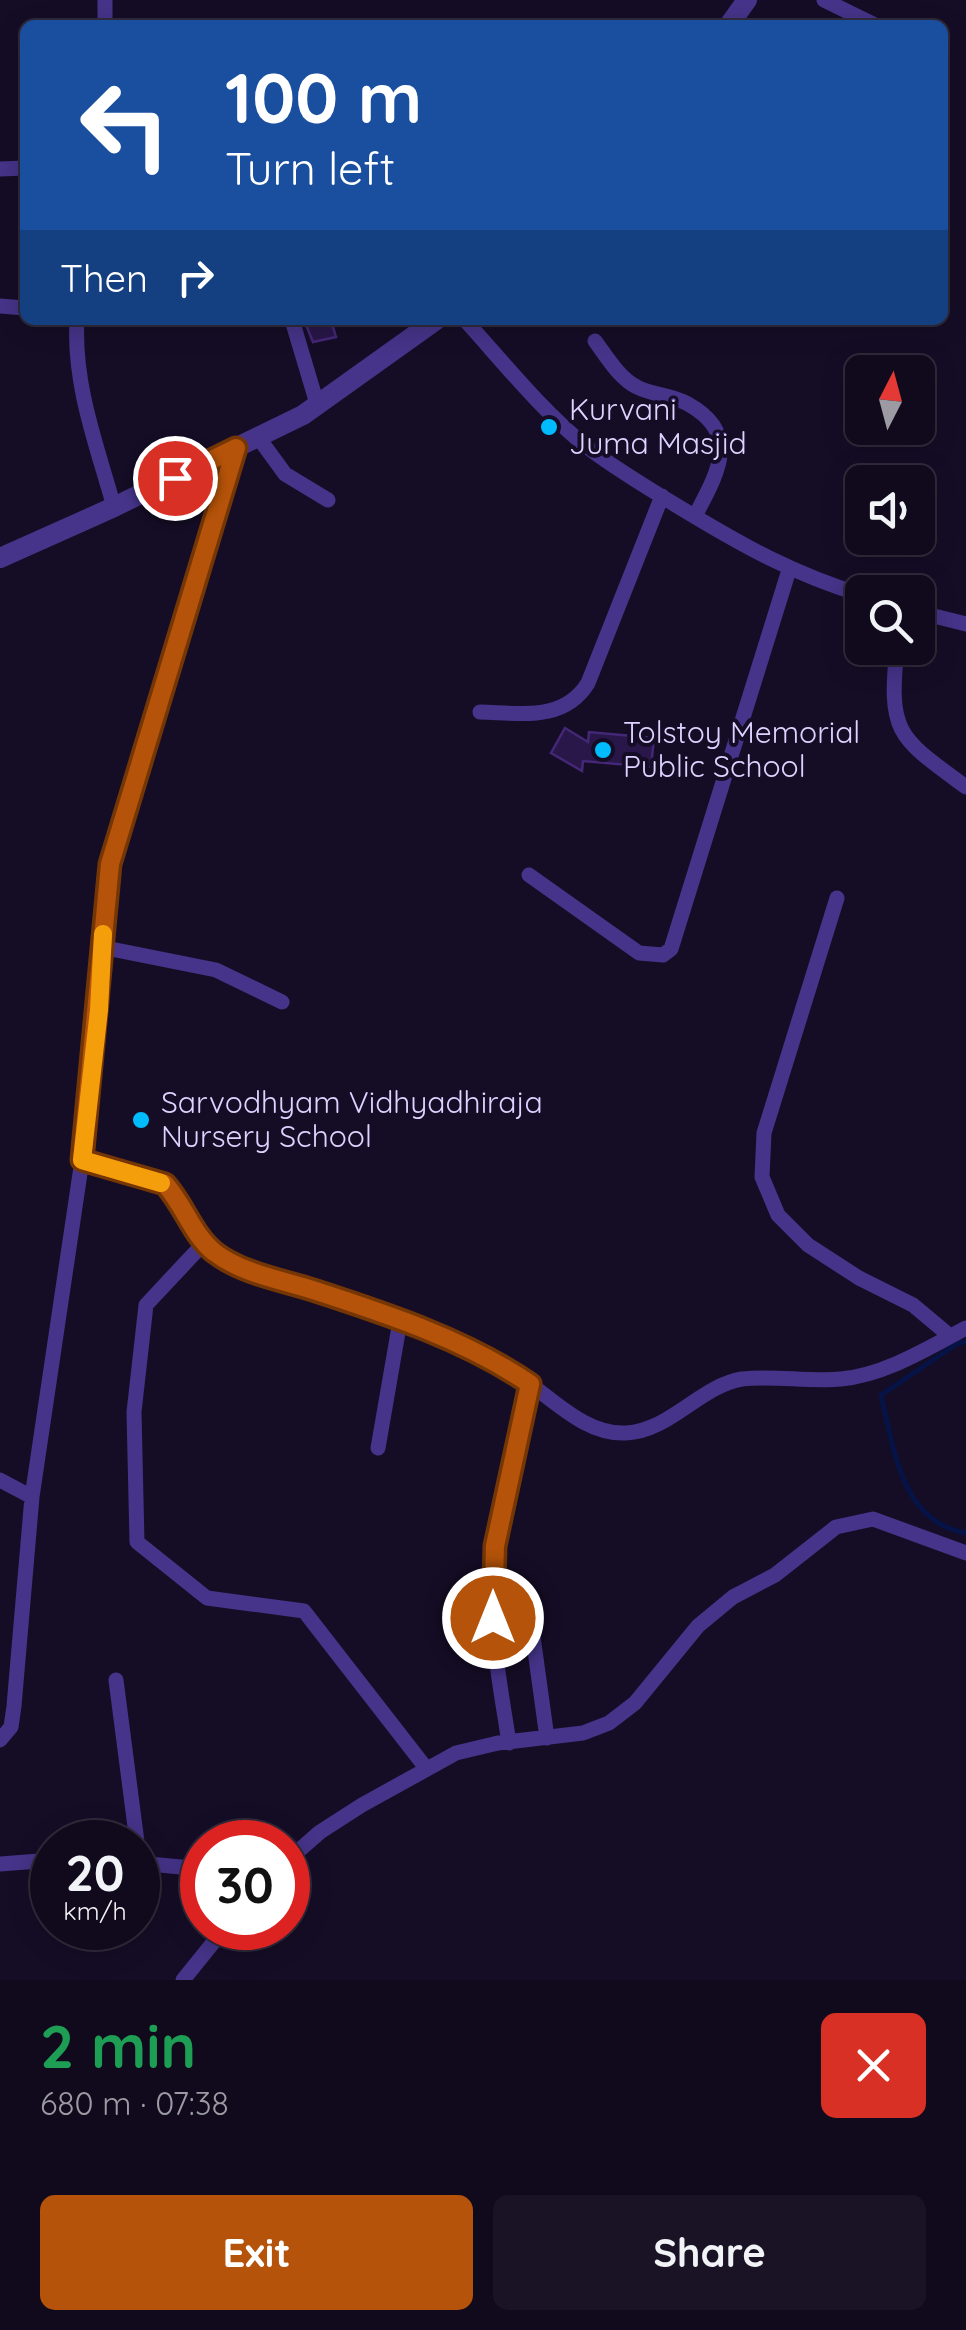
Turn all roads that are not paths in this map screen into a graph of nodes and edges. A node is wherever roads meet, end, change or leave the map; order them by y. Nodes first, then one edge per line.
1 (824, 0) edge
2 (866, 20) edge
3 (77, 325) edge
4 (293, 325) edge
5 (429, 325) edge
6 (470, 325) edge
7 (595, 341) dead end
8 (318, 407) junction
9 (258, 437) junction
10 (236, 448) junction
11 (662, 496) junction
12 (328, 500) dead end
13 (114, 507) junction
14 (695, 516) junction
15 (0, 558) edge
16 (789, 570) junction
17 (845, 589) edge
18 (935, 616) edge
19 (966, 624) edge
20 (895, 665) edge
21 (480, 712) dead end
22 (966, 787) edge
23 (529, 874) dead end
24 (837, 898) dead end
25 (101, 947) junction
26 (282, 1002) dead end
27 (82, 1160) junction
28 (204, 1242) junction
29 (400, 1320) junction
30 (966, 1328) edge
31 (950, 1336) junction
32 (530, 1384) junction
33 (378, 1448) dead end
34 (0, 1480) edge
35 (32, 1497) junction
36 (966, 1552) edge
37 (532, 1622) dead end
38 (116, 1680) dead end
39 (546, 1738) junction
40 (0, 1740) edge
41 (508, 1742) junction
42 (426, 1768) junction
43 (134, 1820) edge
44 (310, 1843) edge
45 (30, 1862) edge
46 (0, 1864) edge
47 (207, 1950) edge
48 (183, 1980) edge

1 - 2 street
3 - 13 street
4 - 8 street
5 - 8 street
6 - 11 street
7 - 14 street
8 - 9 street
9 - 10 street
9 - 12 street
10 - 13 street
10 - 25 street
11 - 14 street
11 - 21 street
13 - 15 street
14 - 16 street
16 - 17 street
16 - 23 street
18 - 19 street
20 - 22 street
24 - 31 street
25 - 26 street
25 - 27 street
27 - 28 street
27 - 35 street
28 - 29 street
28 - 42 street
29 - 32 street
29 - 33 street
30 - 31 street
31 - 32 street
32 - 41 street
34 - 35 street
35 - 40 street
36 - 39 street
37 - 39 street
38 - 43 street
39 - 41 street
41 - 42 street
42 - 44 street
45 - 46 street
47 - 48 street

